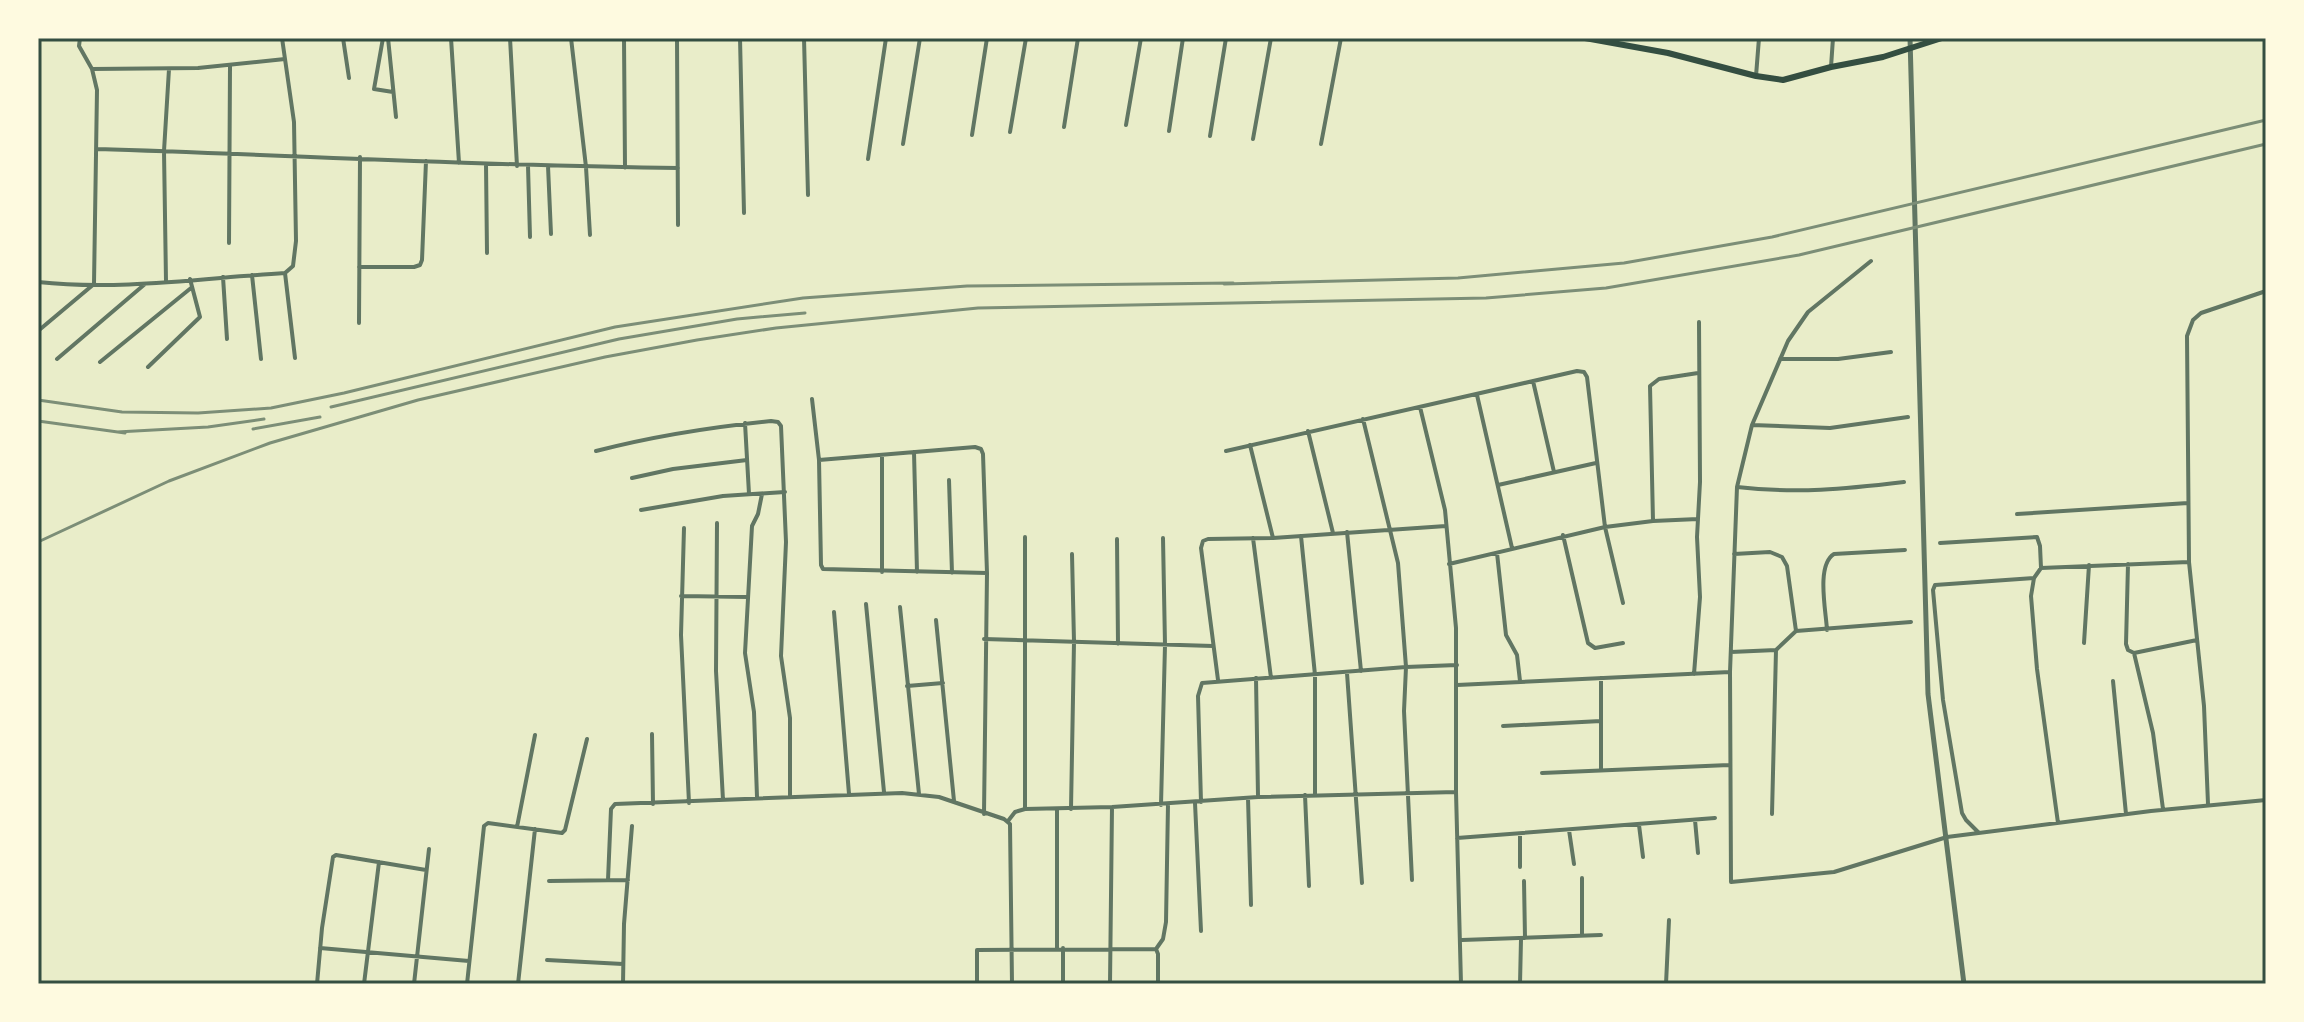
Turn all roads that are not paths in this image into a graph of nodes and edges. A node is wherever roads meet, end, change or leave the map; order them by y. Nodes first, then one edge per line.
1 (80, 38) edge
2 (282, 38) edge
3 (343, 38) edge
4 (386, 38) edge
5 (451, 38) edge
6 (510, 38) edge
7 (571, 38) edge
8 (624, 38) edge
9 (677, 38) edge
10 (740, 38) edge
11 (804, 38) edge
12 (886, 38) edge
13 (920, 38) edge
14 (987, 38) edge
15 (1026, 38) edge
16 (1078, 38) edge
17 (1141, 38) edge
18 (1183, 38) edge
19 (1226, 38) edge
20 (1271, 38) edge
21 (1341, 38) edge
22 (1585, 38) edge
23 (1759, 38) edge
24 (1833, 38) edge
25 (1910, 38) edge
26 (1942, 38) edge
27 (286, 59) junction
28 (230, 65) junction
29 (1831, 67) junction
30 (92, 69) junction
31 (169, 69) junction
32 (1756, 76) junction
33 (349, 78) dead end
34 (393, 92) junction
35 (396, 117) dead end
36 (1126, 125) dead end
37 (1064, 127) dead end
38 (1169, 131) dead end
39 (1010, 132) dead end
40 (972, 135) dead end
41 (1210, 136) dead end
42 (1253, 139) dead end
43 (903, 144) dead end
44 (1321, 144) dead end
45 (98, 149) junction
46 (164, 151) junction
47 (230, 154) junction
48 (294, 155) junction
49 (360, 157) junction
50 (868, 159) dead end
51 (426, 161) junction
52 (459, 163) junction
53 (486, 164) junction
54 (517, 166) junction
55 (528, 166) junction
56 (548, 166) junction
57 (586, 167) junction
58 (625, 168) junction
59 (678, 168) junction
60 (808, 195) dead end
61 (744, 213) dead end
62 (678, 225) dead end
63 (551, 234) dead end
64 (590, 235) dead end
65 (530, 237) dead end
66 (229, 243) dead end
67 (487, 253) dead end
68 (1871, 261) dead end
69 (359, 267) junction
70 (285, 273) junction
71 (252, 275) junction
72 (223, 277) junction
73 (190, 279) junction
74 (166, 281) junction
75 (38, 282) edge
76 (147, 282) junction
77 (94, 284) junction
78 (191, 288) junction
79 (2266, 291) edge
80 (1699, 322) dead end
81 (359, 323) dead end
82 (38, 331) edge
83 (227, 339) dead end
84 (1891, 352) dead end
85 (295, 358) dead end
86 (57, 359) dead end
87 (261, 359) dead end
88 (1780, 359) junction
89 (100, 362) dead end
90 (148, 367) dead end
91 (1698, 373) junction
92 (1533, 381) junction
93 (1477, 395) junction
94 (812, 399) dead end
95 (1420, 407) junction
96 (1908, 417) dead end
97 (1363, 419) junction
98 (745, 423) junction
99 (1752, 425) junction
100 (1308, 431) junction
101 (1250, 445) junction
102 (596, 451) dead end
103 (1226, 451) dead end
104 (914, 452) junction
105 (882, 456) junction
106 (747, 460) junction
107 (819, 460) junction
108 (1596, 463) junction
109 (1554, 472) junction
110 (632, 478) dead end
111 (949, 480) dead end
112 (1904, 482) dead end
113 (1498, 485) junction
114 (1737, 487) junction
115 (785, 492) junction
116 (749, 494) junction
117 (762, 494) junction
118 (2188, 503) junction
119 (641, 510) dead end
120 (2017, 514) dead end
121 (1698, 519) junction
122 (1653, 521) junction
123 (717, 523) dead end
124 (1446, 526) junction
125 (1605, 527) junction
126 (684, 528) dead end
127 (1391, 529) junction
128 (1347, 532) junction
129 (1333, 533) junction
130 (1563, 535) junction
131 (1301, 536) junction
132 (1025, 537) dead end
133 (1163, 538) dead end
134 (1253, 538) junction
135 (1273, 538) junction
136 (1117, 539) dead end
137 (1940, 543) dead end
138 (1512, 548) junction
139 (1905, 550) dead end
140 (1497, 553) junction
141 (1072, 554) dead end
142 (1734, 554) junction
143 (2189, 562) junction
144 (1449, 564) junction
145 (2128, 564) junction
146 (2089, 565) junction
147 (2041, 568) junction
148 (882, 572) junction
149 (917, 572) junction
150 (952, 573) junction
151 (987, 573) junction
152 (2034, 578) junction
153 (681, 596) junction
154 (715, 596) junction
155 (748, 597) junction
156 (1623, 603) dead end
157 (866, 604) dead end
158 (900, 607) dead end
159 (834, 612) dead end
160 (936, 620) dead end
161 (1911, 622) dead end
162 (1827, 630) junction
163 (1796, 631) junction
164 (984, 639) junction
165 (2197, 640) junction
166 (1025, 641) junction
167 (1074, 642) junction
168 (1623, 643) dead end
169 (2084, 643) dead end
170 (1118, 644) junction
171 (1165, 645) junction
172 (1213, 646) junction
173 (1776, 650) junction
174 (1731, 652) junction
175 (2134, 653) junction
176 (1457, 665) junction
177 (1406, 667) junction
178 (1361, 671) junction
179 (1730, 672) junction
180 (1347, 673) junction
181 (1694, 674) junction
182 (1315, 675) junction
183 (1256, 678) junction
184 (1271, 678) junction
185 (1601, 678) junction
186 (1218, 680) junction
187 (1520, 681) junction
188 (2113, 681) dead end
189 (943, 683) junction
190 (1456, 685) junction
191 (907, 686) junction
192 (1601, 721) junction
193 (1503, 726) dead end
194 (652, 734) dead end
195 (535, 735) dead end
196 (587, 739) dead end
197 (1729, 765) junction
198 (1601, 769) junction
199 (1542, 773) dead end
200 (1456, 792) junction
201 (884, 793) junction
202 (1407, 793) junction
203 (849, 794) junction
204 (919, 794) junction
205 (1356, 794) junction
206 (1305, 795) junction
207 (1315, 795) junction
208 (790, 796) junction
209 (757, 797) junction
210 (1258, 797) junction
211 (1248, 798) junction
212 (723, 800) junction
213 (2266, 800) edge
214 (954, 801) junction
215 (1198, 802) junction
216 (689, 803) junction
217 (653, 804) junction
218 (1164, 804) junction
219 (2209, 805) junction
220 (1112, 807) junction
221 (1025, 809) junction
222 (1057, 809) junction
223 (1071, 809) junction
224 (2163, 809) junction
225 (984, 814) junction
226 (1772, 814) dead end
227 (2126, 814) junction
228 (1715, 818) dead end
229 (1695, 820) junction
230 (1008, 821) junction
231 (2058, 823) junction
232 (1639, 825) junction
233 (632, 826) dead end
234 (517, 827) junction
235 (535, 829) junction
236 (1569, 830) junction
237 (1979, 833) junction
238 (1520, 834) junction
239 (1947, 837) junction
240 (1457, 838) junction
241 (429, 849) dead end
242 (1698, 853) dead end
243 (1643, 857) dead end
244 (379, 862) junction
245 (1574, 864) dead end
246 (1520, 867) dead end
247 (426, 870) junction
248 (1582, 878) dead end
249 (608, 880) junction
250 (628, 880) junction
251 (1412, 880) dead end
252 (549, 881) dead end
253 (1524, 881) dead end
254 (1362, 883) dead end
255 (1309, 886) dead end
256 (1251, 905) dead end
257 (1669, 920) dead end
258 (1201, 931) dead end
259 (1582, 935) junction
260 (1601, 935) dead end
261 (1523, 938) junction
262 (1462, 940) junction
263 (320, 948) junction
264 (1060, 948) junction
265 (1112, 948) junction
266 (1012, 949) junction
267 (1156, 949) junction
268 (367, 952) junction
269 (417, 957) junction
270 (547, 960) dead end
271 (469, 961) junction
272 (623, 964) junction
273 (317, 984) edge
274 (364, 984) edge
275 (414, 984) edge
276 (467, 984) edge
277 (479, 984) edge
278 (518, 984) edge
279 (623, 984) edge
280 (977, 984) edge
281 (1012, 984) edge
282 (1063, 984) edge
283 (1110, 984) edge
284 (1158, 984) edge
285 (1461, 984) edge
286 (1520, 984) edge
287 (1666, 984) edge
288 (1964, 984) edge

1 - 30 street
2 - 27 street
3 - 33 street
4 - 34 street
4 - 34 street
5 - 52 street
6 - 54 street
7 - 57 street
8 - 58 street
9 - 59 street
10 - 61 street
11 - 60 street
12 - 50 street
13 - 43 street
14 - 40 street
15 - 39 street
16 - 37 street
17 - 36 street
18 - 38 street
19 - 41 street
20 - 42 street
21 - 44 street
22 - 32 main road
23 - 32 street
24 - 29 street
25 - 239 street
26 - 29 main road
27 - 28 street
27 - 48 street
28 - 31 street
28 - 47 street
29 - 32 main road
30 - 31 street
30 - 45 street
31 - 46 street
34 - 35 street
45 - 46 street
45 - 77 street
46 - 47 street
46 - 74 street
47 - 48 street
47 - 66 street
48 - 49 street
48 - 70 street
49 - 51 street
49 - 69 street
51 - 52 street
51 - 69 street
52 - 53 street
53 - 54 street
53 - 67 street
54 - 55 street
55 - 56 street
55 - 65 street
56 - 57 street
56 - 63 street
57 - 58 street
57 - 64 street
58 - 59 street
59 - 62 street
68 - 88 street
69 - 81 street
70 - 71 street
70 - 85 street
71 - 72 street
71 - 87 street
72 - 73 street
72 - 83 street
73 - 74 street
73 - 78 street
74 - 76 street
75 - 77 street
76 - 77 street
76 - 86 street
77 - 82 street
78 - 89 street
78 - 90 street
79 - 118 street
80 - 91 street
84 - 88 street
88 - 99 street
91 - 121 street
91 - 122 street
92 - 93 street
92 - 108 street
92 - 109 street
93 - 95 street
93 - 113 street
94 - 107 street
95 - 97 street
95 - 124 street
96 - 99 street
97 - 100 street
97 - 127 street
98 - 102 street
98 - 106 street
98 - 115 street
99 - 114 street
100 - 101 street
100 - 129 street
101 - 103 street
101 - 135 street
104 - 105 street
104 - 149 street
104 - 151 street
105 - 107 street
105 - 148 street
106 - 110 street
106 - 116 street
107 - 148 street
108 - 109 street
108 - 125 street
109 - 113 street
111 - 150 street
112 - 114 street
113 - 138 street
114 - 142 street
115 - 117 street
115 - 208 street
116 - 117 street
116 - 119 street
117 - 155 street
118 - 120 street
118 - 143 street
121 - 122 street
121 - 181 street
122 - 125 street
123 - 154 street
124 - 127 street
124 - 144 street
125 - 130 street
125 - 156 street
126 - 153 street
127 - 128 street
127 - 177 street
128 - 129 street
128 - 178 street
129 - 131 street
130 - 138 street
130 - 168 street
131 - 135 street
131 - 182 street
132 - 166 street
133 - 171 street
134 - 135 street
134 - 172 street
134 - 184 street
136 - 170 street
137 - 147 street
138 - 140 street
139 - 162 street
140 - 144 street
140 - 187 street
141 - 167 street
142 - 163 street
142 - 174 street
143 - 145 street
143 - 165 street
144 - 176 street
145 - 146 street
145 - 175 street
146 - 147 street
146 - 169 street
147 - 152 street
148 - 149 street
149 - 150 street
150 - 151 street
151 - 164 street
152 - 231 street
152 - 237 street
153 - 154 street
153 - 216 street
154 - 155 street
154 - 212 street
155 - 209 street
157 - 201 street
158 - 191 street
159 - 203 street
160 - 189 street
161 - 162 street
162 - 163 street
163 - 173 street
164 - 166 street
164 - 225 street
165 - 175 street
165 - 219 street
166 - 167 street
166 - 221 street
167 - 170 street
167 - 223 street
170 - 171 street
171 - 172 street
171 - 218 street
172 - 186 street
173 - 174 street
173 - 226 street
174 - 179 street
175 - 224 street
176 - 177 street
176 - 190 street
177 - 178 street
177 - 202 street
178 - 180 street
179 - 181 street
179 - 197 street
180 - 182 street
180 - 205 street
181 - 185 street
182 - 184 street
182 - 207 street
183 - 184 street
183 - 186 street
183 - 210 street
185 - 187 street
185 - 192 street
186 - 215 street
187 - 190 street
188 - 227 street
189 - 191 street
189 - 214 street
190 - 200 street
191 - 204 street
192 - 193 street
192 - 198 street
194 - 217 street
195 - 234 street
196 - 235 street
197 - 198 street
197 - 239 street
198 - 199 street
200 - 202 street
200 - 240 street
201 - 203 street
201 - 204 street
202 - 205 street
202 - 251 street
203 - 208 street
204 - 214 street
205 - 207 street
205 - 254 street
206 - 207 street
206 - 210 street
206 - 255 street
208 - 209 street
209 - 212 street
210 - 211 street
211 - 215 street
211 - 256 street
212 - 216 street
213 - 219 street
214 - 225 street
215 - 218 street
215 - 258 street
216 - 217 street
217 - 249 street
218 - 220 street
218 - 267 street
219 - 224 street
220 - 223 street
220 - 265 street
221 - 222 street
221 - 230 street
222 - 223 street
222 - 264 street
224 - 227 street
225 - 230 street
227 - 231 street
228 - 229 street
229 - 232 street
229 - 242 street
230 - 266 street
231 - 237 street
232 - 236 street
232 - 243 street
233 - 250 street
234 - 235 street
234 - 271 street
235 - 278 street
236 - 238 street
236 - 245 street
237 - 239 street
238 - 240 street
238 - 246 street
239 - 288 street
240 - 262 street
241 - 247 street
244 - 247 street
244 - 263 street
244 - 268 street
247 - 269 street
248 - 259 street
249 - 250 street
249 - 252 street
250 - 272 street
253 - 261 street
257 - 287 street
259 - 260 street
259 - 261 street
261 - 262 street
261 - 286 street
262 - 285 street
263 - 268 street
263 - 273 street
264 - 265 street
264 - 266 street
264 - 282 street
265 - 267 street
265 - 283 street
266 - 280 street
266 - 281 street
267 - 284 street
268 - 269 street
268 - 274 street
269 - 271 street
269 - 275 street
270 - 272 street
271 - 276 street
272 - 279 street
276 - 277 street

